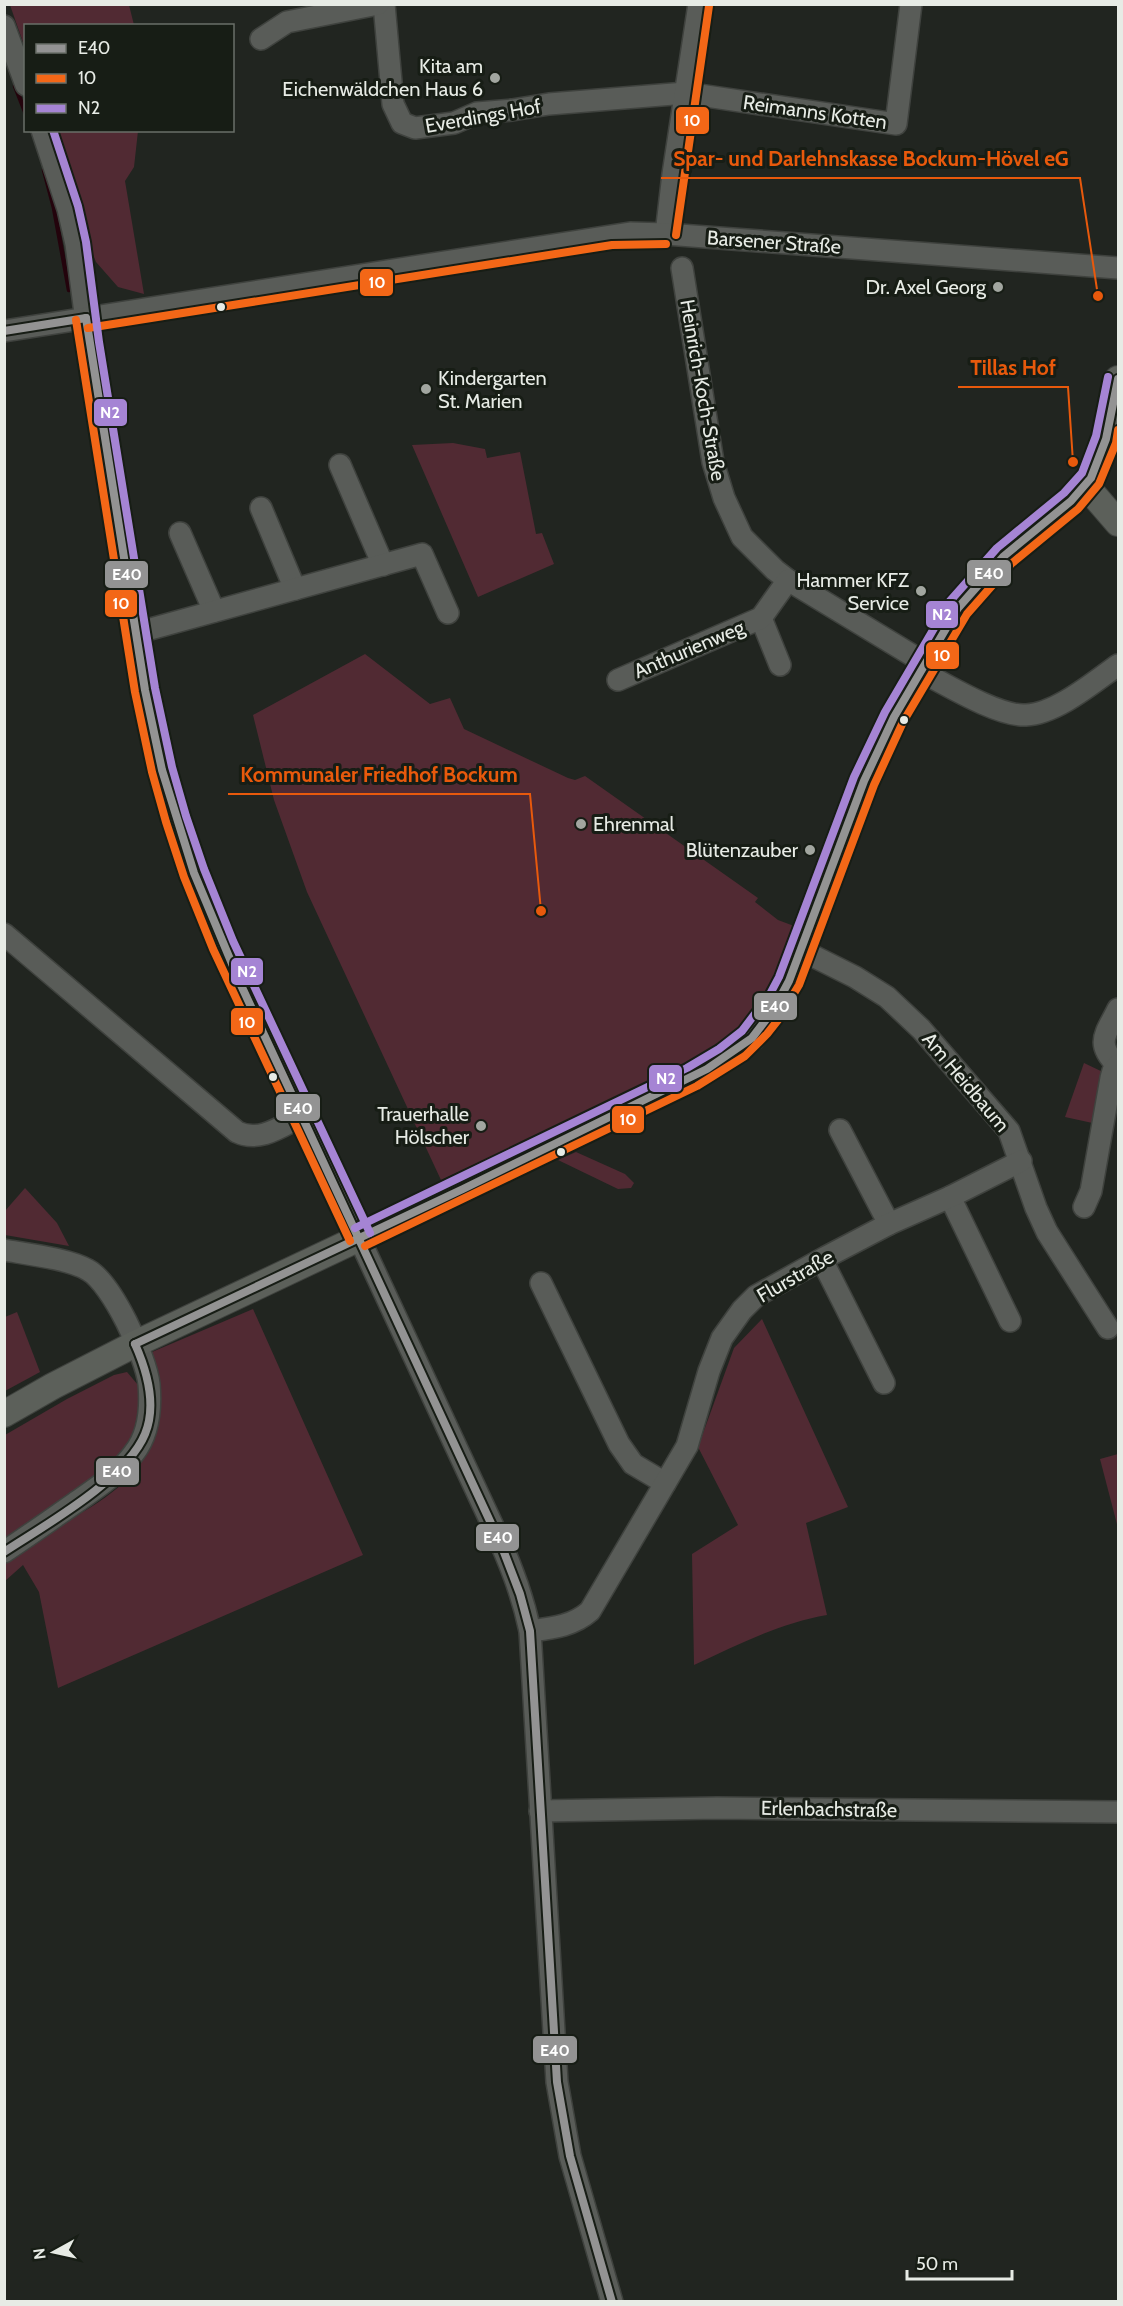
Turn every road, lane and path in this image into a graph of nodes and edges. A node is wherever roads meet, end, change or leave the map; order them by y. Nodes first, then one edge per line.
1 (378, 4) edge
2 (384, 4) edge
3 (699, 4) edge
4 (911, 4) edge
5 (4, 26) edge
6 (261, 39) dead end
7 (24, 80) edge
8 (686, 93) junction
9 (43, 132) edge
10 (666, 234) junction
11 (682, 268) dead end
12 (1119, 268) edge
13 (86, 318) junction
14 (4, 331) edge
15 (1119, 379) edge
16 (1112, 440) edge
17 (340, 465) dead end
18 (1086, 486) junction
19 (261, 508) dead end
20 (1119, 523) edge
21 (180, 533) dead end
22 (383, 565) junction
23 (788, 579) junction
24 (295, 589) junction
25 (214, 611) junction
26 (448, 613) dead end
27 (761, 618) junction
28 (136, 633) junction
29 (780, 665) dead end
30 (1119, 665) edge
31 (922, 667) junction
32 (618, 680) dead end
33 (4, 934) edge
34 (801, 950) junction
35 (1119, 1009) edge
36 (1118, 1066) edge
37 (302, 1116) junction
38 (840, 1130) dead end
39 (1021, 1161) junction
40 (950, 1197) junction
41 (1084, 1207) dead end
42 (889, 1224) junction
43 (360, 1237) junction
44 (4, 1250) edge
45 (822, 1260) junction
46 (541, 1283) dead end
47 (1010, 1321) dead end
48 (1108, 1328) dead end
49 (135, 1344) junction
50 (884, 1383) dead end
51 (4, 1414) edge
52 (665, 1483) junction
53 (4, 1552) edge
54 (530, 1631) junction
55 (540, 1810) junction
56 (1119, 1812) edge
57 (612, 2301) edge

1 - 6 street
2 - 8 street, Everdings Hof
3 - 8 street
4 - 8 street, Reimanns Kotten
5 - 7 street
8 - 10 street
9 - 13 street
10 - 12 street, Barsener Straße
10 - 13 street, Barsener Straße
11 - 23 street, Heinrich-Koch-Straße
13 - 14 street, Barsener Straße
13 - 28 street
15 - 16 main road
16 - 18 main road
17 - 22 street
18 - 20 main road
18 - 31 main road
19 - 24 street
21 - 25 street
22 - 24 street
22 - 26 street
23 - 27 street, Anthurienweg
23 - 31 street, Heinrich-Koch-Straße
24 - 25 street
25 - 28 street
27 - 29 street, Anthurienweg
27 - 32 street, Anthurienweg
28 - 37 street
30 - 31 street, Heinrich-Koch-Straße
31 - 34 main road
33 - 37 street
34 - 39 street, Am Heidbaum
34 - 43 main road
35 - 36 street
36 - 41 street
37 - 43 street
38 - 42 street
39 - 40 street, Flurstraße
39 - 48 street, Am Heidbaum
40 - 42 street, Flurstraße
40 - 47 street
42 - 45 street, Flurstraße
43 - 49 main road
43 - 54 street
44 - 49 street
45 - 50 street
45 - 52 street, Flurstraße
46 - 52 street
49 - 51 main road
49 - 53 street
52 - 54 street, Flurstraße
54 - 55 street
55 - 56 street, Erlenbachstraße
55 - 57 street

